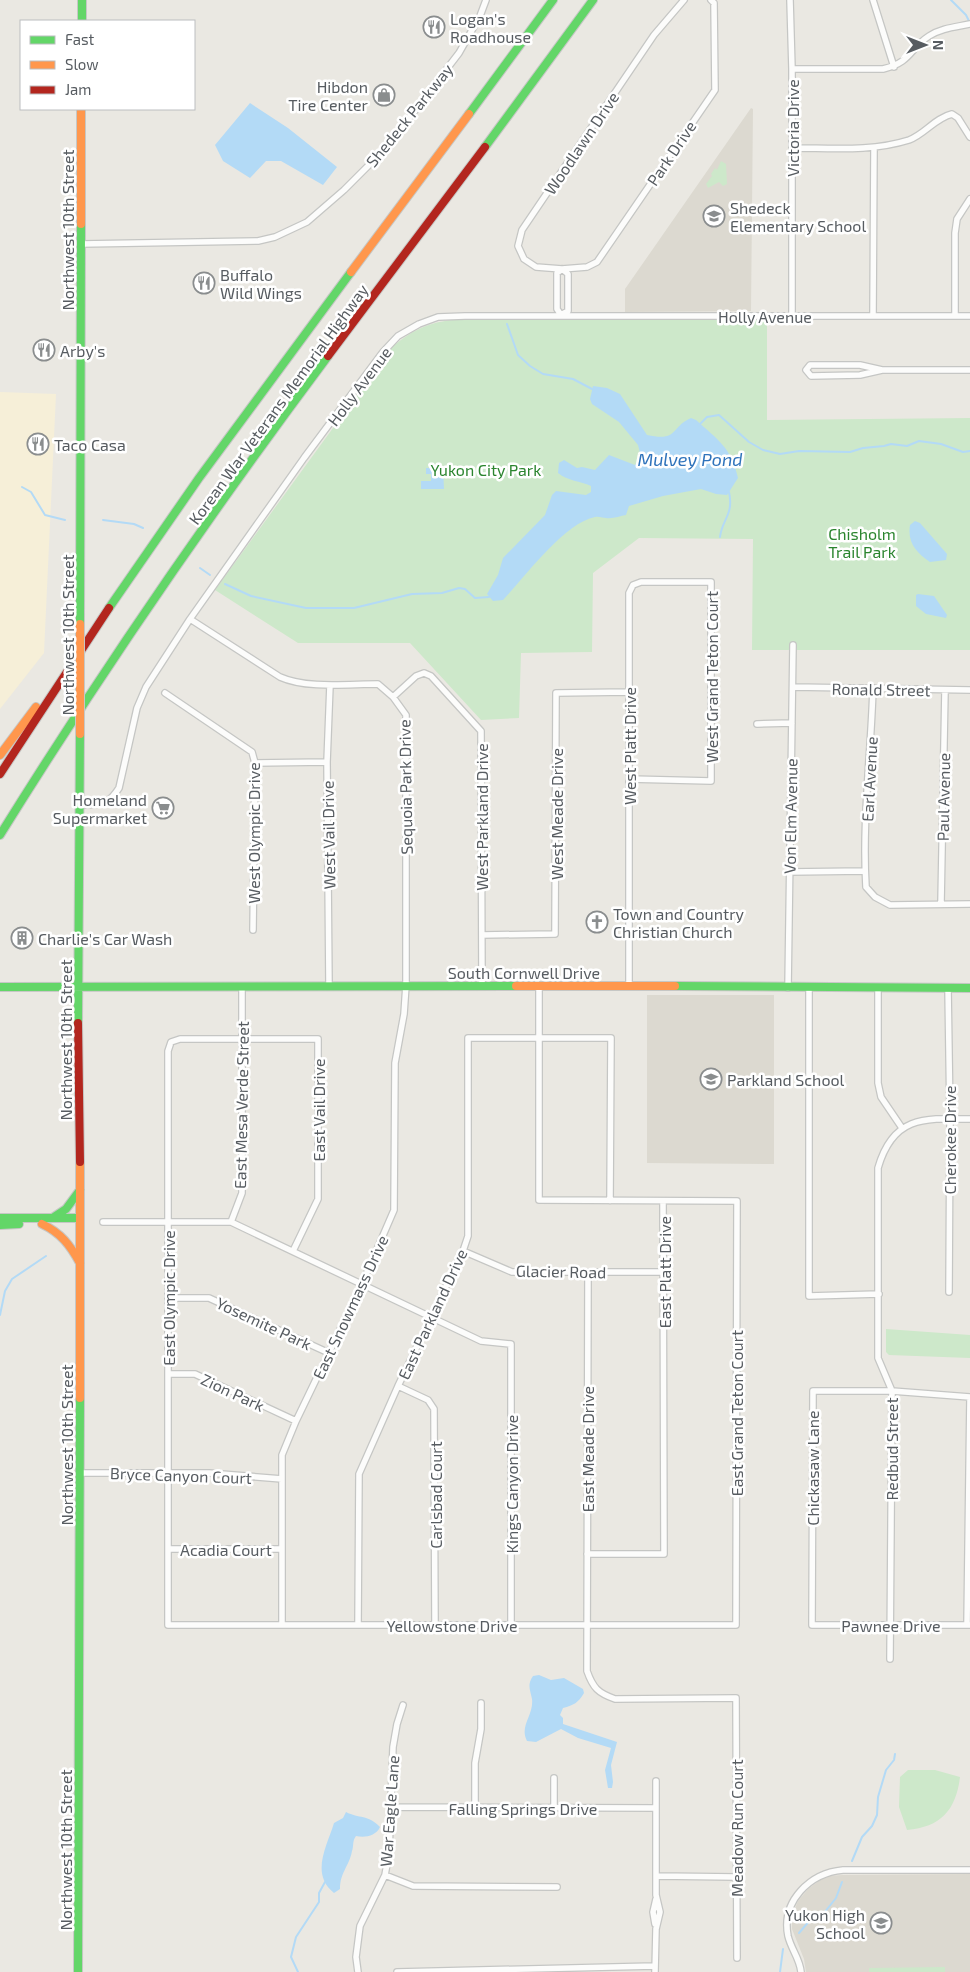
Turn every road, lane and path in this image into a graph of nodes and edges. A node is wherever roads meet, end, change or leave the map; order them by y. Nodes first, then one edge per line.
1 (82, 0) edge
2 (486, 0) edge
3 (546, 0) edge
4 (553, 0) edge
5 (593, 0) edge
6 (684, 0) edge
7 (711, 0) edge
8 (790, 0) edge
9 (873, 0) edge
10 (82, 20) edge
11 (967, 25) edge
12 (894, 67) junction
13 (792, 69) junction
14 (491, 86) junction
15 (81, 110) edge
16 (970, 137) edge
17 (792, 148) junction
18 (874, 148) junction
19 (970, 199) edge
20 (80, 244) junction
21 (562, 269) junction
22 (561, 315) junction
23 (792, 316) junction
24 (873, 316) junction
25 (955, 316) junction
26 (970, 316) edge
27 (882, 370) junction
28 (970, 370) edge
29 (711, 582) joint
30 (190, 619) junction
31 (793, 645) dead end
32 (66, 672) junction
33 (330, 684) junction
34 (793, 687) junction
35 (873, 688) junction
36 (945, 690) junction
37 (970, 690) edge
38 (628, 692) junction
39 (165, 693) dead end
40 (393, 697) junction
41 (792, 723) junction
42 (757, 724) dead end
43 (0, 755) edge
44 (327, 762) junction
45 (255, 764) junction
46 (0, 774) edge
47 (629, 779) junction
48 (79, 806) junction
49 (0, 835) edge
50 (865, 871) junction
51 (790, 872) junction
52 (941, 903) junction
53 (970, 904) edge
54 (253, 930) dead end
55 (482, 935) junction
56 (329, 985) junction
57 (78, 986) junction
58 (242, 986) junction
59 (406, 986) junction
60 (482, 986) junction
61 (0, 987) edge
62 (539, 987) junction
63 (629, 987) junction
64 (788, 988) junction
65 (809, 988) junction
66 (878, 988) junction
67 (948, 988) junction
68 (970, 988) edge
69 (242, 1038) junction
70 (539, 1038) junction
71 (950, 1118) junction
72 (970, 1119) edge
73 (902, 1128) junction
74 (80, 1190) junction
75 (610, 1201) junction
76 (663, 1201) junction
77 (0, 1218) edge
78 (53, 1218) junction
79 (80, 1221) junction
80 (103, 1222) dead end
81 (168, 1222) junction
82 (231, 1222) junction
83 (42, 1224) junction
84 (0, 1225) edge
85 (293, 1251) junction
86 (463, 1251) junction
87 (80, 1263) junction
88 (588, 1272) junction
89 (664, 1272) junction
90 (362, 1284) junction
91 (948, 1292) dead end
92 (879, 1294) junction
93 (168, 1298) junction
94 (431, 1317) junction
95 (329, 1353) junction
96 (168, 1374) junction
97 (398, 1386) junction
98 (892, 1391) junction
99 (970, 1397) edge
100 (296, 1422) junction
101 (80, 1473) junction
102 (168, 1473) junction
103 (282, 1478) junction
104 (282, 1548) junction
105 (169, 1549) junction
106 (587, 1554) junction
107 (168, 1625) joint
108 (282, 1625) junction
109 (358, 1625) junction
110 (511, 1625) junction
111 (588, 1625) junction
112 (736, 1625) joint
113 (812, 1625) joint
114 (890, 1625) junction
115 (968, 1625) edge
116 (435, 1626) junction
117 (890, 1659) dead end
118 (736, 1698) joint
119 (482, 1703) dead end
120 (403, 1705) dead end
121 (554, 1778) dead end
122 (656, 1781) dead end
123 (390, 1807) junction
124 (475, 1808) junction
125 (554, 1808) junction
126 (656, 1808) junction
127 (970, 1870) edge
128 (385, 1875) junction
129 (656, 1876) junction
130 (736, 1877) junction
131 (556, 1887) dead end
132 (736, 1958) dead end
133 (656, 1969) edge
134 (78, 1972) edge
135 (358, 1972) edge
136 (396, 1972) edge
137 (801, 1972) edge

1 - 10 main road
2 - 20 street, Shedeck Parkway
3 - 14 main road
4 - 14 main road, Korean War Veterans Memorial Highway
5 - 49 main road, Korean War Veterans Memorial Highway
6 - 21 street, Woodlawn Drive
7 - 21 street, Park Drive
8 - 13 street, Victoria Drive
9 - 12 street
11 - 12 street
12 - 13 street
13 - 17 street, Victoria Drive
14 - 32 main road, Korean War Veterans Memorial Highway
15 - 20 main road, Northwest 10th Street
16 - 18 street
17 - 18 street
17 - 23 street, Victoria Drive
18 - 24 street
19 - 25 street
20 - 48 main road, Northwest 10th Street, bridge
21 - 22 street
21 - 22 street
22 - 23 street, Holly Avenue
22 - 30 street, Holly Avenue
23 - 24 street, Holly Avenue
24 - 25 street, Holly Avenue
25 - 26 street, Holly Avenue
27 - 27 street
27 - 28 street
29 - 38 street, West Platt Drive
29 - 47 street, West Grand Teton Court
30 - 33 street, Sequoia Park Drive
30 - 48 street, Holly Avenue
31 - 34 street, Von Elm Avenue
32 - 43 main road
32 - 46 main road, Korean War Veterans Memorial Highway
33 - 40 street, Sequoia Park Drive
33 - 44 street, West Vail Drive
34 - 35 street, Ronald Street
34 - 41 street, Von Elm Avenue
35 - 36 street, Ronald Street
35 - 50 street, Earl Avenue
36 - 37 street, Ronald Street
36 - 52 street, Paul Avenue
38 - 47 street, West Platt Drive
38 - 55 street, West Meade Drive
39 - 45 street, West Olympic Drive
40 - 55 street, West Parkland Drive
40 - 59 street, Sequoia Park Drive
41 - 42 street
41 - 51 street, Von Elm Avenue
44 - 45 street
44 - 56 street, West Vail Drive
45 - 54 street, West Olympic Drive
47 - 63 street, West Platt Drive
48 - 57 main road, Northwest 10th Street
50 - 51 street
50 - 52 street, Earl Avenue
51 - 64 street, Von Elm Avenue
52 - 53 street, Earl Avenue
55 - 60 street
56 - 58 main road, South Cornwell Drive
56 - 59 main road, South Cornwell Drive
57 - 58 main road, South Cornwell Drive
57 - 61 main road, South Cornwell Drive
57 - 74 main road, Northwest 10th Street
58 - 69 street, East Mesa Verde Street
59 - 60 main road, South Cornwell Drive
59 - 90 street, East Snowmass Drive
60 - 62 main road, South Cornwell Drive
62 - 63 main road, South Cornwell Drive
62 - 70 street
63 - 64 main road, South Cornwell Drive
64 - 65 main road, South Cornwell Drive
65 - 66 main road, South Cornwell Drive
65 - 92 street
66 - 67 main road, South Cornwell Drive
66 - 73 street
67 - 68 main road, South Cornwell Drive
67 - 71 street, Cherokee Drive
69 - 81 street, East Olympic Drive
69 - 82 street, East Mesa Verde Street
69 - 85 street, East Vail Drive
70 - 75 street, East Platt Drive
70 - 75 street
70 - 86 street, East Parkland Drive
71 - 72 street
71 - 73 street
71 - 91 street, Cherokee Drive
73 - 92 street, Redbud Street
74 - 78 main road
74 - 79 main road, Northwest 10th Street
75 - 76 street, East Platt Drive
76 - 89 street, East Platt Drive
76 - 112 street, East Grand Teton Court
77 - 78 main road
78 - 79 main road
79 - 83 main road
79 - 87 main road, Northwest 10th Street
80 - 81 street
81 - 82 street
81 - 93 street, East Olympic Drive
82 - 85 street
83 - 84 main road
83 - 87 main road
85 - 90 street
86 - 88 street, Glacier Road
86 - 94 street, East Parkland Drive
87 - 101 main road, Northwest 10th Street
88 - 89 street, Glacier Road
88 - 106 street, East Meade Drive
89 - 106 street, East Platt Drive
90 - 94 street
90 - 95 street, East Snowmass Drive
92 - 98 street, Redbud Street
93 - 95 street, Yosemite Park
93 - 96 street, East Olympic Drive
94 - 97 street, East Parkland Drive
94 - 110 street, Kings Canyon Drive
95 - 100 street, East Snowmass Drive
96 - 100 street, Zion Park
96 - 102 street, East Olympic Drive
97 - 109 street, East Parkland Drive
97 - 116 street, Carlsbad Court
98 - 99 street
98 - 113 street, Chickasaw Lane
98 - 114 street, Redbud Street
99 - 115 street
100 - 103 street, East Snowmass Drive
101 - 102 street, Bryce Canyon Court
101 - 134 main road, Northwest 10th Street
102 - 103 street, Bryce Canyon Court
102 - 105 street, East Olympic Drive
103 - 104 street, East Snowmass Drive
104 - 105 street, Acadia Court
104 - 108 street, East Snowmass Drive
105 - 107 street, East Olympic Drive
106 - 111 street, East Meade Drive
107 - 108 street, Yellowstone Drive
108 - 109 street, Yellowstone Drive
109 - 116 street, Yellowstone Drive
110 - 111 street, Yellowstone Drive
110 - 116 street, Yellowstone Drive
111 - 112 street, Yellowstone Drive
111 - 118 street, East Meade Drive
113 - 114 street, Pawnee Drive
114 - 115 street, Pawnee Drive
114 - 117 street, Redbud Street
118 - 130 street, Meadow Run Court
119 - 124 street
120 - 123 street, War Eagle Lane
121 - 125 street
122 - 126 street
123 - 124 street, Falling Springs Drive
123 - 128 street, War Eagle Lane
124 - 125 street, Falling Springs Drive
125 - 126 street, Falling Springs Drive
126 - 129 street
127 - 137 street
128 - 131 street
128 - 135 street, War Eagle Lane
129 - 130 street
129 - 133 street
130 - 132 street, Meadow Run Court
133 - 136 street

